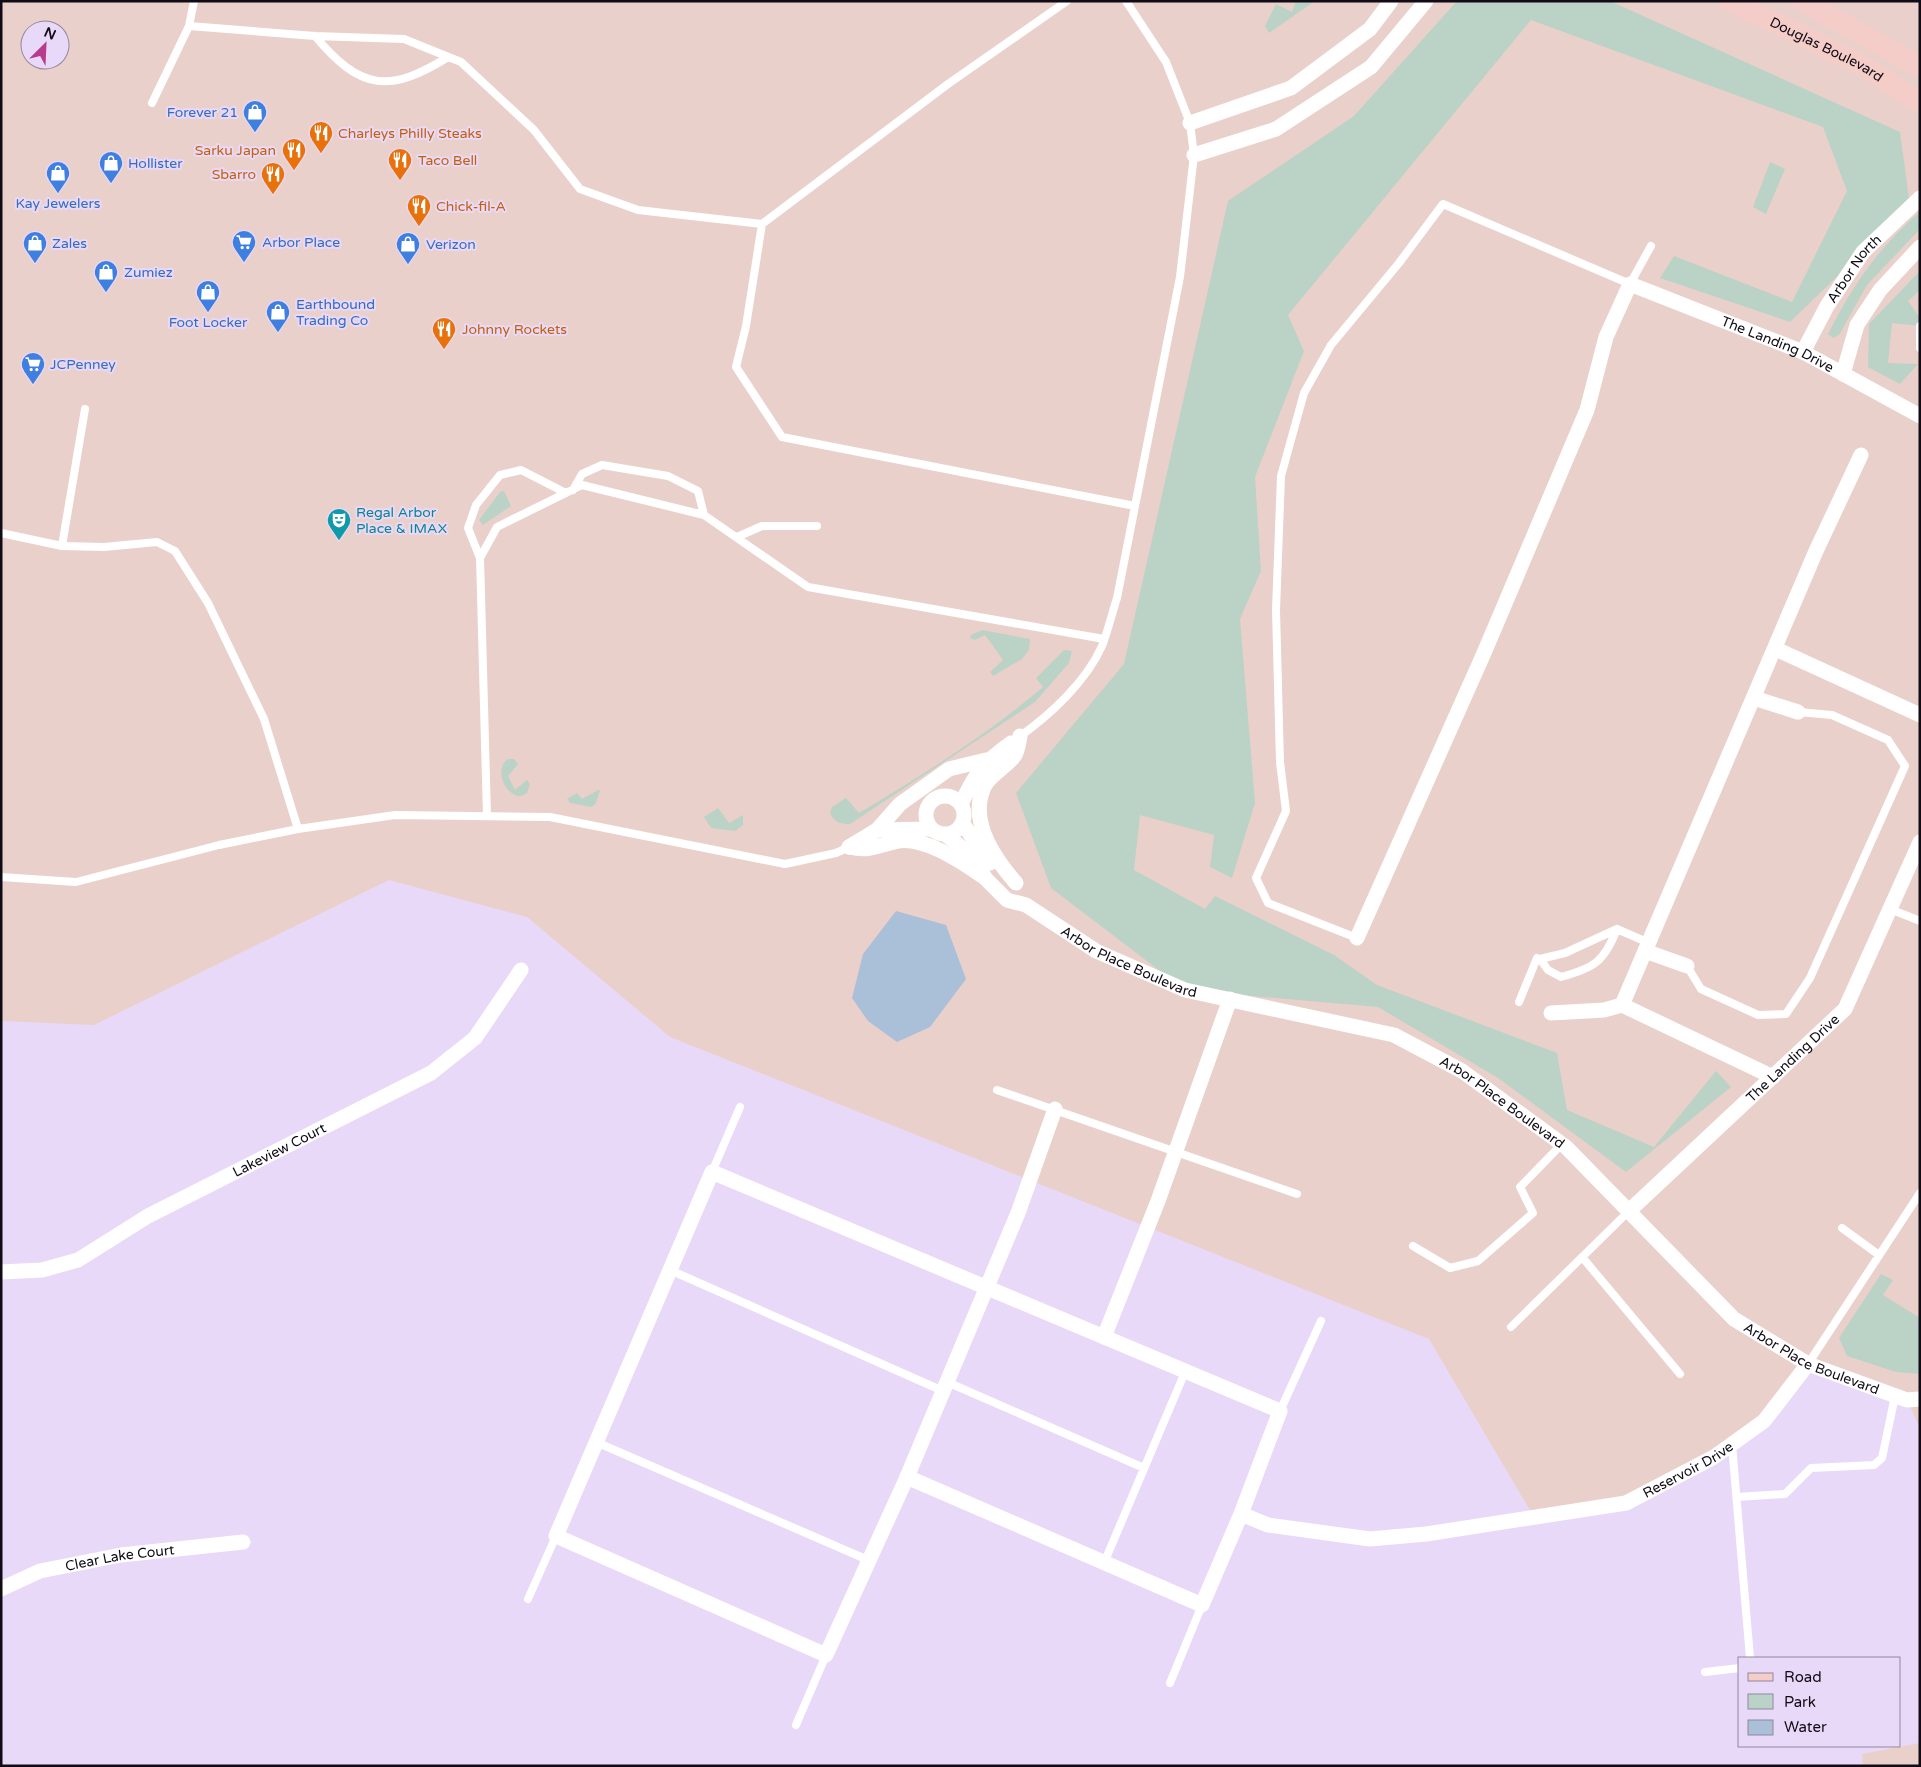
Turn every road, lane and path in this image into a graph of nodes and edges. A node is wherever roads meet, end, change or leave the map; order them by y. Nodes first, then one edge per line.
1 (194, 1) edge
2 (1066, 1) edge
3 (1126, 1) edge
4 (1391, 1) edge
5 (1426, 1) edge
6 (1730, 1) edge
7 (1803, 1) edge
8 (189, 26) junction
9 (315, 36) junction
10 (1821, 46) junction
11 (448, 57) junction
12 (1920, 67) edge
13 (1920, 86) edge
14 (1920, 102) edge
15 (152, 103) dead end
16 (1190, 123) junction
17 (1194, 155) junction
18 (1920, 198) edge
19 (762, 224) junction
20 (1651, 246) dead end
21 (1920, 247) edge
22 (1630, 284) junction
23 (1920, 326) edge
24 (1920, 348) edge
25 (1803, 352) junction
26 (1843, 374) junction
27 (85, 409) dead end
28 (1920, 416) edge
29 (1861, 455) dead end
30 (569, 492) junction
31 (1135, 506) junction
32 (704, 515) junction
33 (817, 526) dead end
34 (1, 533) edge
35 (737, 537) junction
36 (62, 546) junction
37 (480, 558) junction
38 (1104, 639) junction
39 (1776, 648) junction
40 (1754, 698) junction
41 (1798, 712) joint
42 (1920, 715) edge
43 (1015, 739) junction
44 (986, 760) junction
45 (949, 769) junction
46 (944, 796) junction
47 (900, 804) junction
48 (961, 804) junction
49 (927, 807) junction
50 (487, 816) junction
51 (963, 824) junction
52 (298, 829) junction
53 (930, 829) junction
54 (877, 830) junction
55 (946, 835) junction
56 (1920, 842) edge
57 (849, 847) junction
58 (1, 878) edge
59 (986, 879) junction
60 (1016, 883) junction
61 (1026, 905) junction
62 (1890, 909) junction
63 (1920, 922) edge
64 (1617, 930) junction
65 (1357, 938) joint
66 (1647, 947) junction
67 (1537, 958) dead end
68 (1687, 966) joint
69 (521, 970) dead end
70 (1230, 999) junction
71 (1519, 1002) dead end
72 (1622, 1005) junction
73 (1551, 1013) dead end
74 (1773, 1077) junction
75 (996, 1090) dead end
76 (740, 1107) dead end
77 (1055, 1109) junction
78 (1562, 1144) junction
79 (1175, 1150) junction
80 (712, 1172) junction
81 (1297, 1194) dead end
82 (1920, 1194) edge
83 (1629, 1211) junction
84 (1842, 1228) dead end
85 (1413, 1246) dead end
86 (1879, 1255) junction
87 (1582, 1257) junction
88 (670, 1270) junction
89 (1, 1272) edge
90 (987, 1288) junction
91 (1321, 1321) dead end
92 (1511, 1327) dead end
93 (1104, 1337) junction
94 (1808, 1364) junction
95 (1186, 1372) junction
96 (1680, 1374) dead end
97 (945, 1386) junction
98 (1895, 1396) junction
99 (1920, 1399) edge
100 (1280, 1411) junction
101 (596, 1442) junction
102 (1732, 1444) junction
103 (1144, 1468) junction
104 (907, 1477) junction
105 (1736, 1497) junction
106 (1241, 1514) junction
107 (556, 1536) junction
108 (243, 1542) dead end
109 (868, 1560) junction
110 (1104, 1563) junction
111 (1, 1589) edge
112 (528, 1599) dead end
113 (1202, 1605) junction
114 (826, 1654) junction
115 (1750, 1657) edge
116 (1738, 1668) edge
117 (1705, 1672) dead end
118 (1170, 1683) dead end
119 (796, 1725) dead end

1 - 8 lane
2 - 19 lane
3 - 16 lane
4 - 16 street
5 - 17 street
6 - 10 main road, Douglas Boulevard
7 - 12 main road, Douglas Boulevard
8 - 9 lane
8 - 15 lane
9 - 11 lane
9 - 11 lane
10 - 13 main road
10 - 14 main road, Douglas Boulevard
11 - 19 lane
16 - 17 lane
17 - 31 lane
18 - 25 street, Arbor North
19 - 31 lane
20 - 22 lane
21 - 26 street
22 - 25 street, The Landing Drive
22 - 65 street
22 - 65 lane
23 - 24 lane
25 - 26 street, The Landing Drive
26 - 28 street, The Landing Drive
27 - 36 lane
29 - 39 street
30 - 32 lane
30 - 32 lane
30 - 37 lane
30 - 37 lane
31 - 38 lane
32 - 35 lane
33 - 35 lane
34 - 36 lane
35 - 38 lane
36 - 52 lane
37 - 50 lane
38 - 43 lane
39 - 40 street
39 - 42 street
40 - 41 street
40 - 66 street
41 - 68 lane
43 - 44 street
43 - 60 street
44 - 45 street
44 - 48 street
45 - 46 street
45 - 47 street
46 - 48 street
46 - 49 street
47 - 49 street
47 - 54 street
48 - 51 street
49 - 53 street
50 - 52 lane
50 - 57 lane
51 - 55 street
51 - 60 street
52 - 58 lane
53 - 54 street
53 - 55 street, Arbor Place Boulevard
54 - 57 street
55 - 59 street, Arbor Place Boulevard
56 - 62 street, The Landing Drive
57 - 59 street
59 - 61 street, Arbor Place Boulevard
60 - 61 street
61 - 70 street, Arbor Place Boulevard
62 - 63 lane
62 - 74 street, The Landing Drive
64 - 64 lane
64 - 66 lane
66 - 68 street
66 - 72 street
67 - 71 lane
69 - 89 street, Lakeview Court
70 - 78 street, Arbor Place Boulevard
70 - 79 street
72 - 73 street
72 - 74 street
74 - 83 street, The Landing Drive
75 - 77 lane
76 - 80 lane
77 - 79 lane
77 - 90 street
78 - 83 street, Arbor Place Boulevard
78 - 85 lane
79 - 81 lane
79 - 93 street
80 - 88 street
80 - 90 street
82 - 86 lane
83 - 87 lane
83 - 94 street, Arbor Place Boulevard
84 - 86 lane
86 - 94 lane
87 - 92 lane
87 - 96 lane
88 - 97 lane
88 - 101 street
90 - 93 street
90 - 97 street
91 - 100 lane
93 - 95 street
94 - 98 street, Arbor Place Boulevard
94 - 102 street, Reservoir Drive
95 - 100 street
95 - 103 lane
97 - 103 lane
97 - 104 street
98 - 99 street, Arbor Place Boulevard
98 - 105 lane
100 - 106 street
101 - 107 street
101 - 109 lane
102 - 105 lane
102 - 106 street, Reservoir Drive
103 - 110 lane
104 - 109 street
104 - 110 street
105 - 115 lane
106 - 113 street
107 - 112 lane
107 - 114 street
108 - 111 street, Clear Lake Court
109 - 114 street
110 - 113 street
113 - 118 lane
114 - 119 lane
116 - 117 lane

